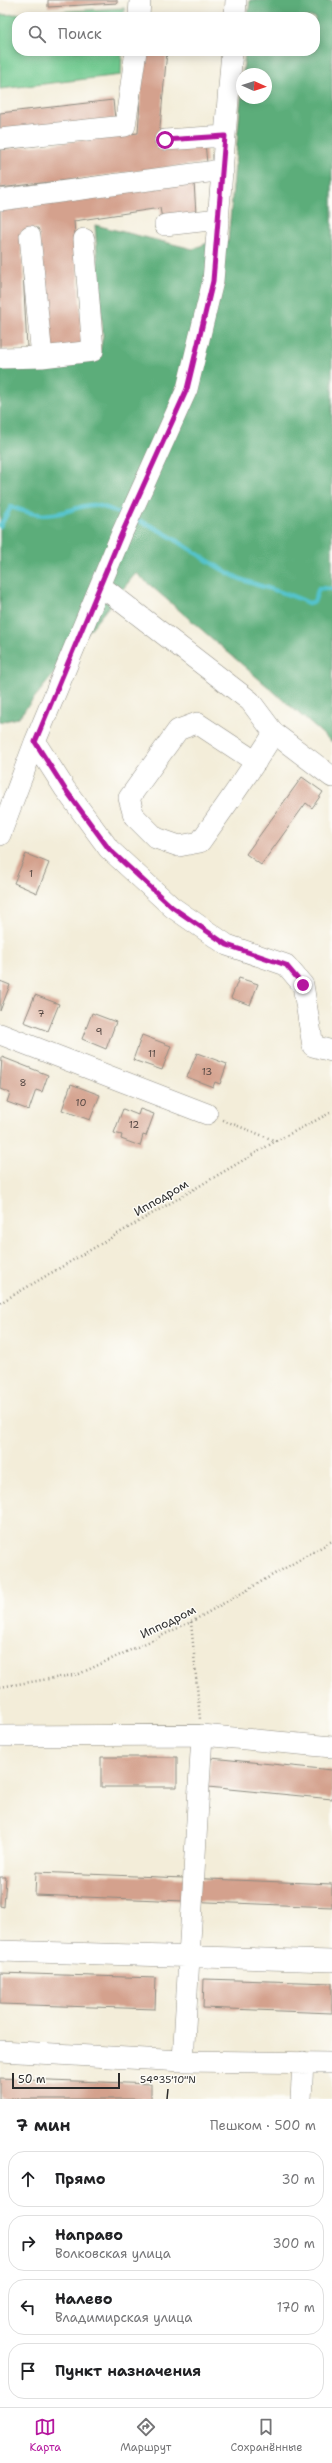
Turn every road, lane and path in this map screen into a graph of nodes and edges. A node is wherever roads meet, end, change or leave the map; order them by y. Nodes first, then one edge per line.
1 (140, 0) edge
2 (236, 0) edge
3 (139, 12) edge
4 (235, 12) edge
5 (135, 56) edge
6 (232, 56) edge
7 (225, 136) junction
8 (0, 139) edge
9 (165, 140) dead end
10 (223, 170) junction
11 (0, 200) edge
12 (219, 219) junction
13 (165, 225) dead end
14 (30, 236) dead end
15 (84, 239) dead end
16 (42, 357) junction
17 (0, 358) edge
18 (102, 586) junction
19 (274, 733) junction
20 (35, 742) junction
21 (256, 762) junction
22 (332, 777) edge
23 (1, 827) edge
24 (0, 1034) edge
25 (332, 1051) edge
26 (332, 1112) edge
27 (207, 1114) joint
28 (276, 1141) junction
29 (0, 1303) edge
30 (332, 1541) edge
31 (191, 1622) junction
32 (0, 1687) edge
33 (0, 1736) edge
34 (202, 1736) junction
35 (332, 1747) edge
36 (0, 1951) edge
37 (187, 1958) junction
38 (332, 1961) edge
39 (0, 2051) edge
40 (183, 2061) junction
41 (303, 2062) junction
42 (332, 2063) edge
43 (301, 2099) edge

1 - 3 street
2 - 4 street
5 - 8 street
6 - 7 street
7 - 9 street
7 - 10 street
10 - 11 street
10 - 12 street
12 - 13 street
12 - 18 street
14 - 16 street
15 - 16 street
16 - 17 street
18 - 19 street
18 - 20 street
19 - 21 street
19 - 22 street
20 - 23 street
20 - 25 street
21 - 21 street
24 - 27 street
26 - 28 path, Ипподром
27 - 28 path
28 - 29 path, Ипподром
30 - 31 path, Ипподром
31 - 32 path, Ипподром
31 - 34 path
33 - 34 street
34 - 35 street
34 - 37 street
36 - 37 street
37 - 38 street
37 - 40 street
39 - 40 street
40 - 41 street
41 - 42 street
41 - 43 street

